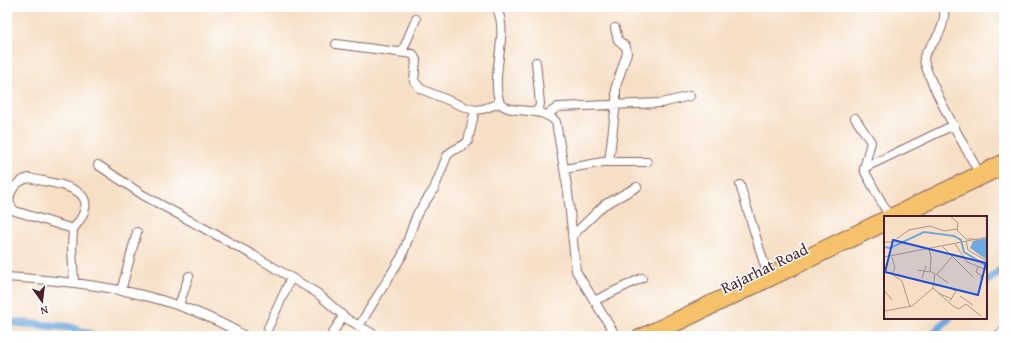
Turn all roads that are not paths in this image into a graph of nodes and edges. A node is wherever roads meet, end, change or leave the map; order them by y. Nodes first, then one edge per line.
1 (496, 7) edge
2 (944, 7) edge
3 (416, 19) dead end
4 (615, 28) dead end
5 (336, 44) dead end
6 (402, 52) junction
7 (536, 62) dead end
8 (690, 96) dead end
9 (616, 103) junction
10 (500, 104) junction
11 (475, 110) junction
12 (538, 111) junction
13 (548, 114) junction
14 (855, 118) dead end
15 (954, 125) junction
16 (1004, 159) edge
17 (609, 162) junction
18 (647, 162) dead end
19 (98, 165) dead end
20 (864, 168) junction
21 (564, 169) junction
22 (1004, 169) edge
23 (978, 171) junction
24 (740, 185) dead end
25 (637, 187) dead end
26 (888, 214) junction
27 (906, 216) edge
28 (884, 226) edge
29 (73, 228) junction
30 (137, 232) dead end
31 (572, 236) junction
32 (767, 273) junction
33 (189, 276) dead end
34 (7, 277) edge
35 (291, 278) junction
36 (642, 278) dead end
37 (74, 282) junction
38 (121, 291) junction
39 (594, 301) junction
40 (179, 306) junction
41 (343, 316) junction
42 (359, 326) junction
43 (268, 328) dead end
44 (1004, 330) edge
45 (245, 336) edge
46 (331, 336) edge
47 (377, 336) edge
48 (616, 336) edge
49 (636, 336) edge
50 (656, 336) edge
51 (998, 336) edge

1 - 10 street
2 - 15 street
3 - 6 street
4 - 9 street
5 - 6 street
6 - 11 street
7 - 12 street
8 - 9 street
9 - 13 street
9 - 17 street
10 - 11 street
10 - 12 street
11 - 42 street
12 - 13 street
13 - 21 street
14 - 20 street
15 - 20 street
15 - 23 street
16 - 23 main road
17 - 18 street
17 - 21 street
19 - 35 street
20 - 26 street
21 - 31 street
22 - 27 main road
23 - 26 main road
24 - 32 street
25 - 31 street
26 - 32 main road
28 - 50 main road, Rajarhat Road
29 - 29 street
29 - 37 street
30 - 38 street
31 - 39 street
32 - 49 main road
33 - 40 street
34 - 37 street
35 - 41 street
35 - 43 street
36 - 39 street
37 - 38 street
38 - 40 street
39 - 48 street
40 - 45 street
41 - 42 street
41 - 46 street
42 - 47 street
44 - 51 street

